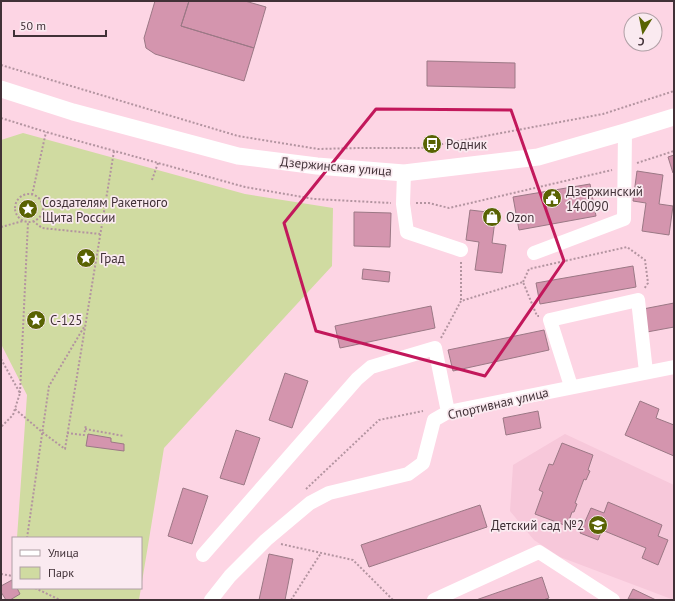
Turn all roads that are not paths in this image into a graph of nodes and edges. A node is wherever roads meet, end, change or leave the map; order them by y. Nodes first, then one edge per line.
1 (1, 89) edge
2 (674, 117) edge
3 (625, 132) junction
4 (404, 172) junction
5 (461, 250) road end
6 (534, 253) dead end
7 (674, 367) edge
8 (646, 372) junction
9 (573, 386) junction
10 (448, 412) junction
11 (203, 555) dead end
12 (210, 600) edge
13 (434, 600) edge
14 (614, 600) edge

1 - 4 main road, Дзержинская улица
2 - 3 main road, Дзержинская улица
3 - 4 main road, Дзержинская улица
3 - 6 street
4 - 5 street
7 - 8 street, Спортивная улица
8 - 9 street, Спортивная улица
8 - 9 street
9 - 10 street, Спортивная улица
10 - 11 street
10 - 12 street, Спортивная улица
13 - 14 street

